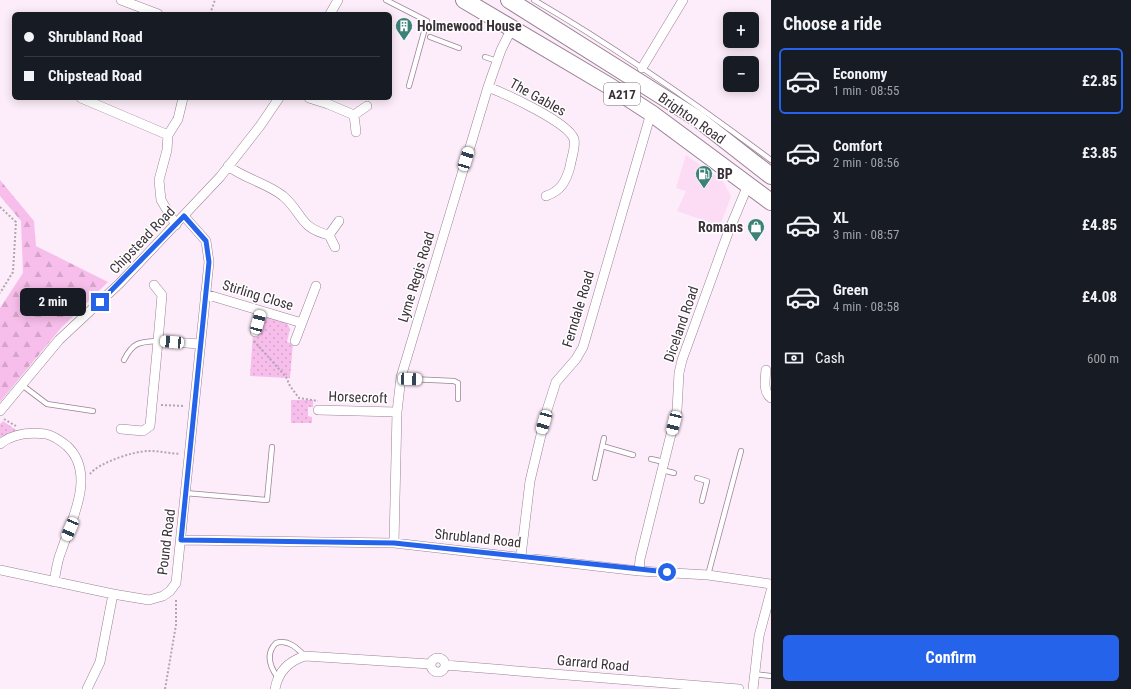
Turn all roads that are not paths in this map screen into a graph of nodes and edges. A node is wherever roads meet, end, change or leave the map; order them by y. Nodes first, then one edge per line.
1 (121, 0) edge
2 (338, 0) edge
3 (386, 0) edge
4 (464, 0) edge
5 (509, 0) edge
6 (534, 0) edge
7 (683, 0) edge
8 (153, 12) edge
9 (331, 12) edge
10 (512, 28) junction
11 (430, 37) dead end
12 (459, 48) dead end
13 (485, 57) dead end
14 (497, 61) junction
15 (642, 68) junction
16 (409, 86) dead end
17 (488, 87) junction
18 (86, 100) edge
19 (183, 100) edge
20 (278, 100) edge
21 (315, 100) edge
22 (368, 106) dead end
23 (651, 113) junction
24 (354, 115) junction
25 (356, 132) dead end
26 (168, 135) junction
27 (764, 163) edge
28 (228, 166) junction
29 (771, 176) edge
30 (771, 182) edge
31 (748, 185) junction
32 (546, 196) dead end
33 (771, 202) edge
34 (184, 216) junction
35 (339, 221) dead end
36 (176, 225) junction
37 (329, 235) junction
38 (334, 247) dead end
39 (154, 285) dead end
40 (316, 286) dead end
41 (205, 294) junction
42 (261, 311) junction
43 (302, 323) junction
44 (255, 332) road end
45 (158, 341) junction
46 (295, 341) dead end
47 (200, 344) junction
48 (124, 360) dead end
49 (766, 370) dead end
50 (401, 377) junction
51 (22, 384) junction
52 (771, 398) edge
53 (458, 399) dead end
54 (0, 410) edge
55 (318, 410) road end
56 (93, 411) dead end
57 (397, 412) junction
58 (122, 428) dead end
59 (604, 438) dead end
60 (0, 444) edge
61 (602, 446) junction
62 (272, 447) dead end
63 (741, 451) dead end
64 (633, 455) dead end
65 (651, 459) dead end
66 (663, 466) junction
67 (674, 473) dead end
68 (595, 478) dead end
69 (697, 478) dead end
70 (186, 494) junction
71 (702, 502) dead end
72 (181, 540) junction
73 (394, 543) junction
74 (521, 556) junction
75 (0, 570) edge
76 (639, 571) junction
77 (708, 575) junction
78 (54, 582) junction
79 (771, 584) edge
80 (771, 591) edge
81 (113, 594) junction
82 (305, 656) junction
83 (754, 674) junction
84 (771, 676) edge
85 (278, 678) junction
86 (87, 689) edge
87 (275, 689) edge
88 (739, 689) edge
89 (753, 689) edge

1 - 8 street
2 - 9 street
3 - 16 lane
4 - 10 highway, Brighton Road / A217
5 - 27 highway, Brighton Road / A217
6 - 15 lane
7 - 15 street
10 - 14 street, Lyme Regis Road
10 - 23 highway, Brighton Road / A217
11 - 12 lane
13 - 14 lane
14 - 17 street, Lyme Regis Road
15 - 27 lane
17 - 32 street, The Gables
17 - 50 street, Lyme Regis Road
18 - 26 street
19 - 26 street
20 - 28 street, Chipstead Road
21 - 24 street
22 - 24 street
23 - 31 highway, Brighton Road / A217
23 - 74 street, Ferndale Road
24 - 25 street
26 - 36 street
27 - 29 highway, Brighton Road / A217
27 - 30 highway
28 - 34 street, Chipstead Road
28 - 37 street
31 - 33 highway, Brighton Road / A217
31 - 66 street, Diceland Road
34 - 36 street, Chipstead Road
34 - 41 street, Pound Road
35 - 37 street
36 - 51 street, Chipstead Road
37 - 38 street
39 - 45 street
40 - 43 street
41 - 42 street, Stirling Close
41 - 47 street, Pound Road
42 - 43 street, Stirling Close
42 - 44 street
43 - 46 street
45 - 47 street
45 - 48 lane
45 - 58 street
47 - 70 street, Pound Road
49 - 52 street
50 - 53 lane
50 - 57 street, Lyme Regis Road
51 - 54 street, Chipstead Road
51 - 56 lane
55 - 57 street, Horsecroft
57 - 73 street, Lyme Regis Road
59 - 61 lane
60 - 78 street
61 - 64 lane
61 - 68 lane
62 - 70 lane
63 - 77 lane
65 - 66 lane
66 - 67 lane
66 - 76 street, Diceland Road
69 - 71 lane
70 - 72 street, Pound Road
72 - 73 street, Shrubland Road
72 - 81 street, Pound Road
73 - 74 street, Shrubland Road
74 - 76 street, Shrubland Road
75 - 78 street, Pound Road
76 - 77 street, Shrubland Road
77 - 79 street, Shrubland Road
78 - 81 street, Pound Road
80 - 83 street
81 - 86 street
82 - 85 street
82 - 85 lane
82 - 88 street, Garrard Road
83 - 84 lane
83 - 89 street
85 - 87 street

